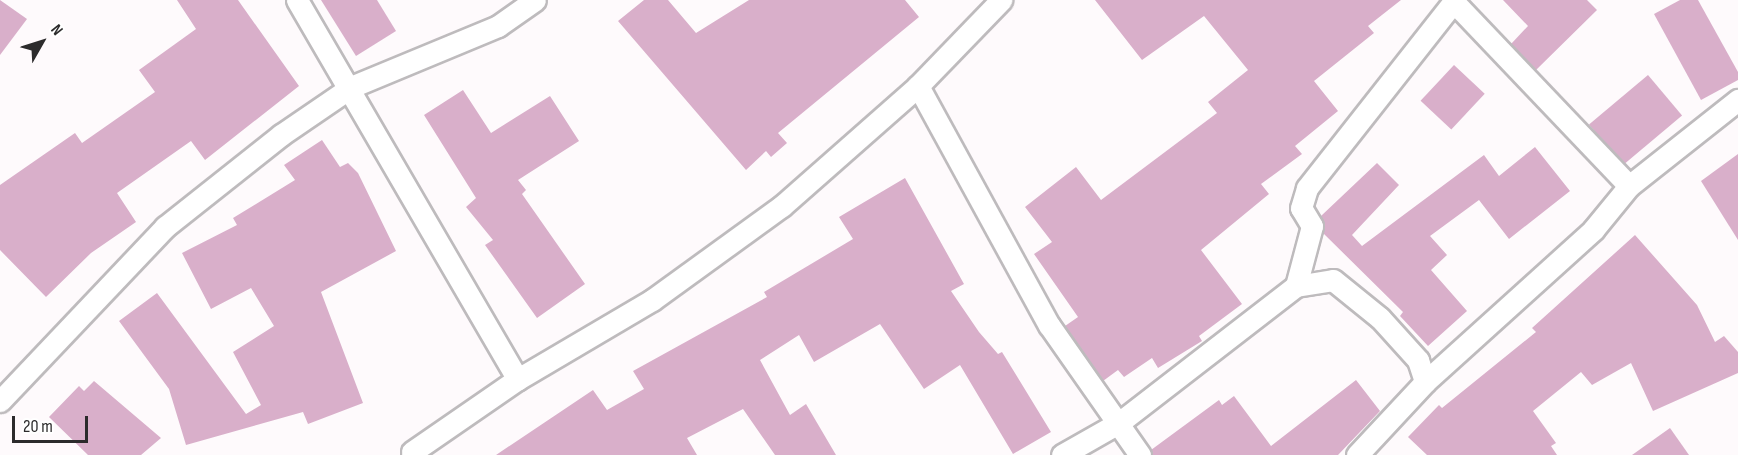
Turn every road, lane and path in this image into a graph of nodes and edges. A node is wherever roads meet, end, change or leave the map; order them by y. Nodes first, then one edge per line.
1 (297, 0) edge
2 (535, 0) edge
3 (1001, 0) edge
4 (1454, 1) edge
5 (918, 86) junction
6 (351, 87) junction
7 (1738, 100) edge
8 (1738, 121) edge
9 (1708, 123) junction
10 (1629, 186) junction
11 (1296, 286) junction
12 (518, 379) junction
13 (1425, 382) junction
14 (0, 401) edge
15 (1120, 422) junction
16 (412, 452) dead end
17 (1062, 455) edge
18 (1140, 455) edge
19 (1357, 455) edge

1 - 6 street
2 - 6 street
3 - 5 street
4 - 10 street
4 - 11 street
5 - 12 street
5 - 15 street
6 - 12 street
6 - 14 street
7 - 9 street
8 - 9 street
9 - 10 street
10 - 13 street
11 - 13 street
11 - 15 street
12 - 16 street
13 - 19 street
15 - 17 street
15 - 18 street

